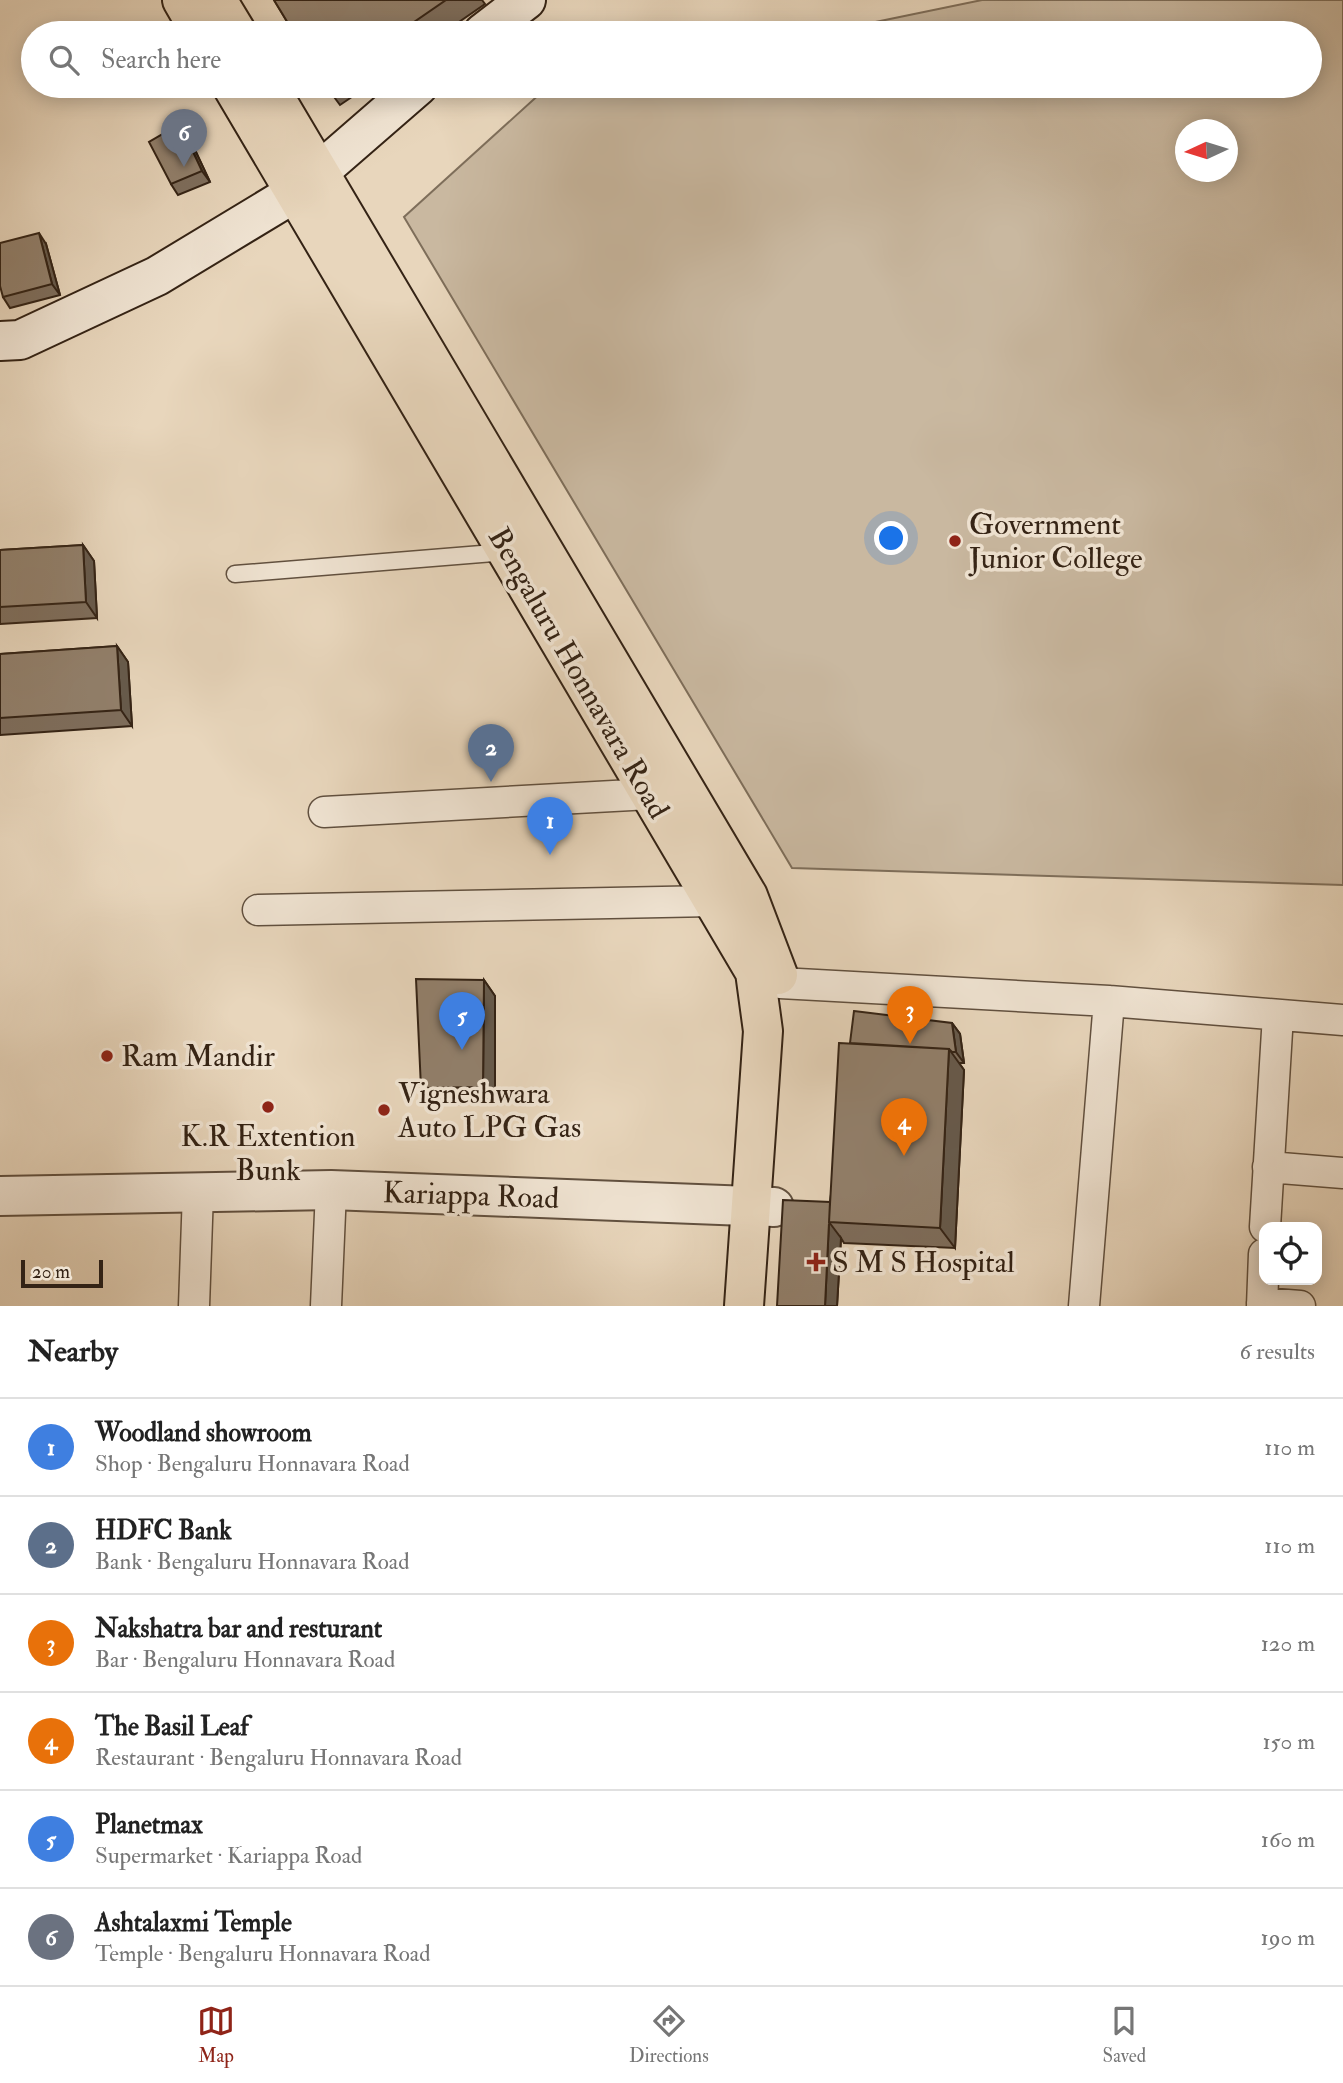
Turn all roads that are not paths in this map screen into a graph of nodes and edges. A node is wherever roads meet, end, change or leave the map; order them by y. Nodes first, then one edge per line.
1 (182, 0) edge
2 (217, 0) edge
3 (526, 0) edge
4 (194, 21) edge
5 (229, 21) edge
6 (499, 21) edge
7 (242, 98) edge
8 (273, 98) edge
9 (404, 98) edge
10 (308, 182) junction
11 (0, 341) edge
12 (508, 552) junction
13 (235, 574) dead end
14 (650, 794) junction
15 (324, 811) dead end
16 (713, 901) junction
17 (258, 910) dead end
18 (780, 983) junction
19 (1109, 1000) junction
20 (1278, 1015) junction
21 (1343, 1020) edge
22 (1268, 1167) junction
23 (1343, 1172) edge
24 (331, 1190) junction
25 (198, 1192) junction
26 (0, 1196) edge
27 (762, 1206) junction
28 (1265, 1222) edge
29 (1263, 1285) edge
30 (1262, 1304) edge
31 (194, 1306) edge
32 (326, 1306) edge
33 (744, 1306) edge
34 (768, 1306) edge
35 (1084, 1306) edge
36 (1300, 1306) edge

1 - 4 main road
2 - 5 main road
3 - 6 street
7 - 10 main road, Bengaluru Honnavara Road
8 - 10 main road, Bengaluru Honnavara Road
9 - 10 street
10 - 11 street
10 - 12 main road, Bengaluru Honnavara Road
10 - 18 main road, Bengaluru Honnavara Road
12 - 13 lane
12 - 14 main road, Bengaluru Honnavara Road
14 - 15 street
14 - 16 main road, Bengaluru Honnavara Road
16 - 17 street
16 - 27 main road, Bengaluru Honnavara Road
18 - 19 street
18 - 27 main road, Bengaluru Honnavara Road
19 - 20 street
19 - 35 street
20 - 21 street
20 - 22 street
22 - 23 street
22 - 28 street
24 - 25 street, Kariappa Road
24 - 27 street, Kariappa Road
24 - 32 street
25 - 26 street, Kariappa Road
25 - 31 street
27 - 33 main road, Bengaluru Honnavara Road
27 - 34 main road, Bengaluru Honnavara Road
29 - 30 street
30 - 36 street

